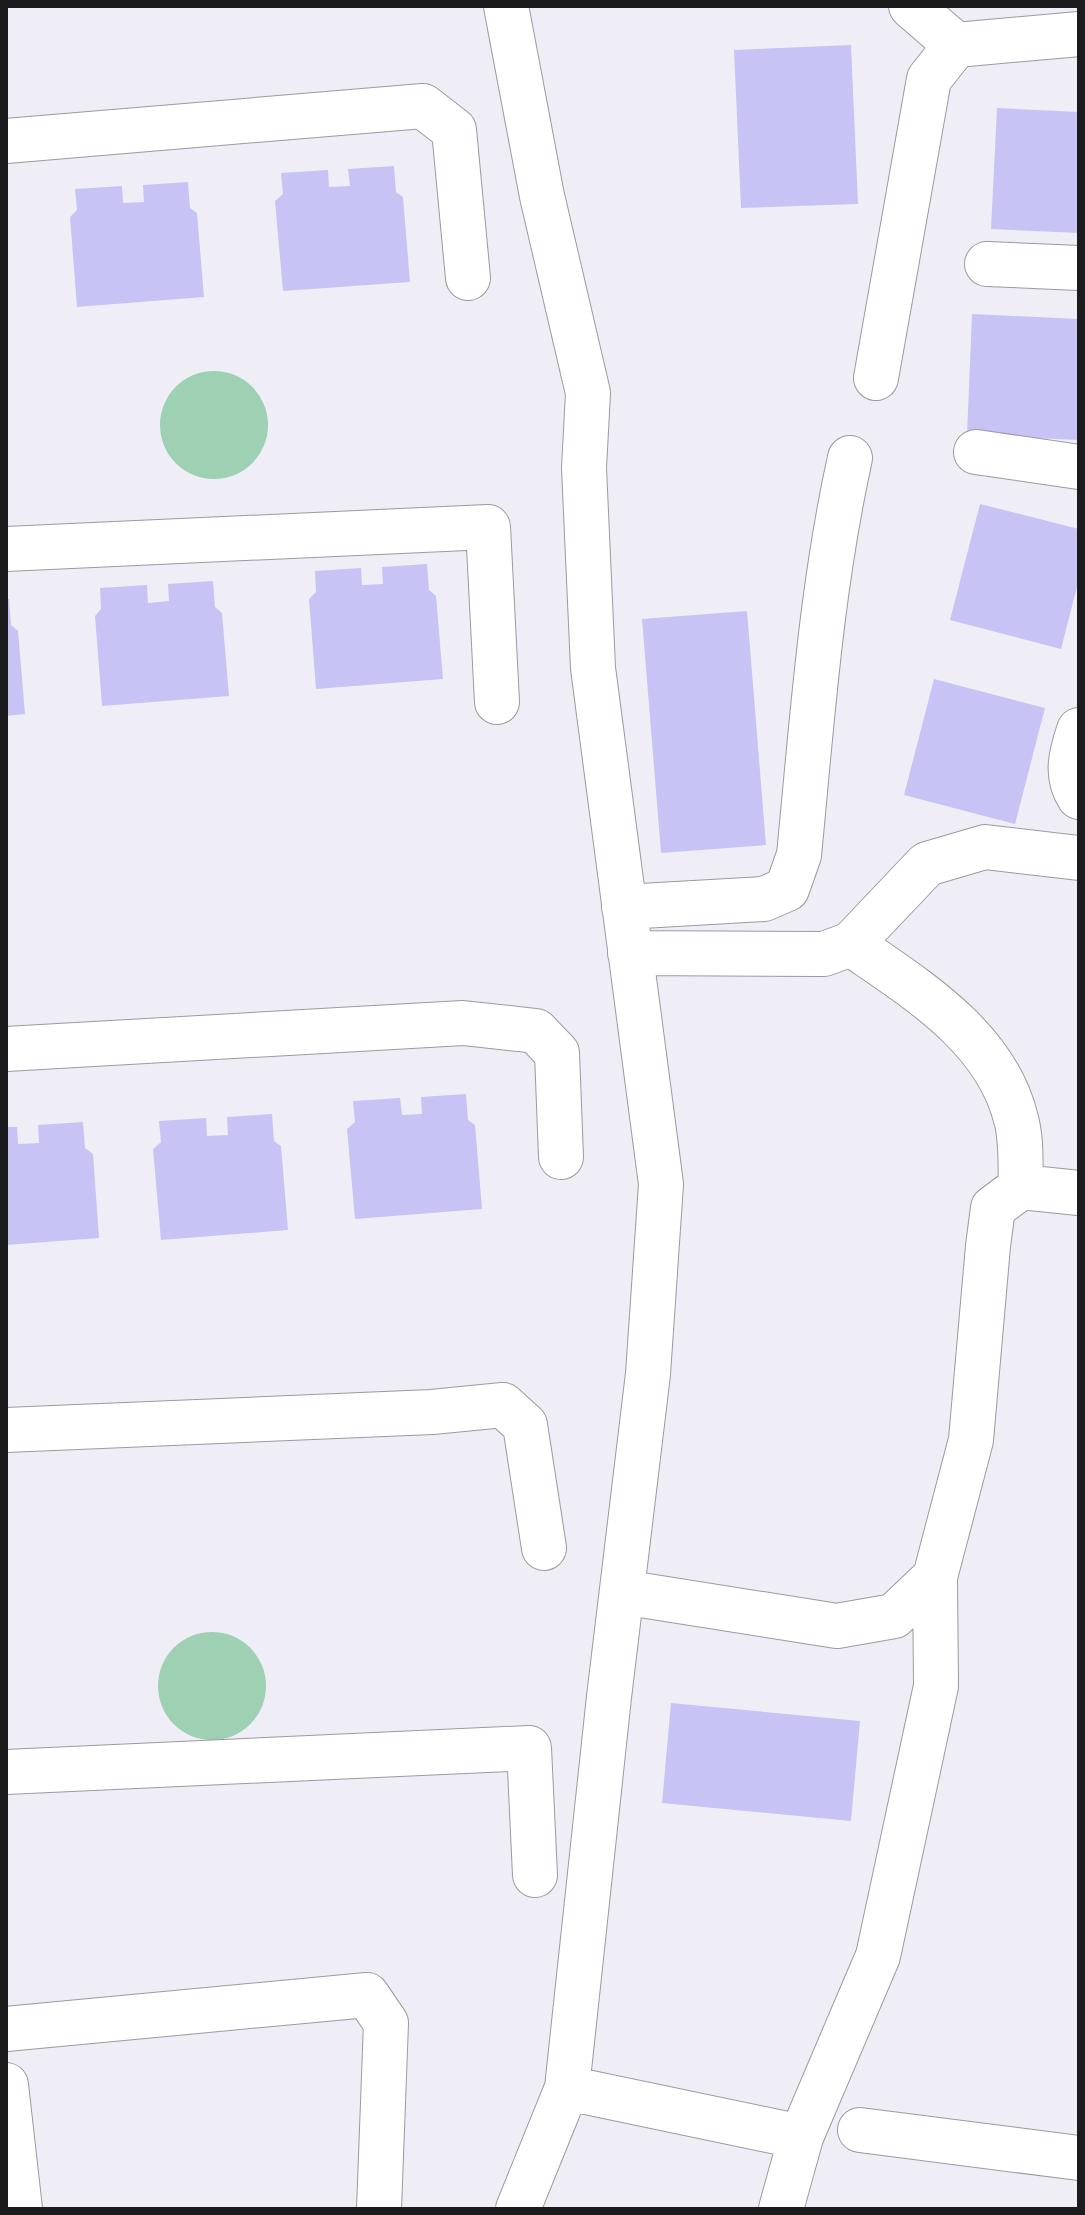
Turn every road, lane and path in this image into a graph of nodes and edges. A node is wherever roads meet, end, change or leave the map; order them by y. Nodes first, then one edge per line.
1 (507, 6) edge
2 (911, 6) edge
3 (1079, 34) edge
4 (956, 45) junction
5 (6, 141) edge
6 (987, 264) dead end
7 (1079, 268) edge
8 (468, 278) dead end
9 (876, 378) dead end
10 (976, 452) dead end
11 (850, 458) dead end
12 (1079, 467) edge
13 (6, 549) edge
14 (497, 702) dead end
15 (1079, 730) edge
16 (1079, 797) edge
17 (1079, 858) edge
18 (624, 907) junction
19 (851, 944) junction
20 (630, 953) junction
21 (6, 1049) edge
22 (561, 1157) dead end
23 (1021, 1187) junction
24 (1079, 1193) edge
25 (6, 1430) edge
26 (544, 1548) dead end
27 (935, 1577) junction
28 (622, 1592) junction
29 (6, 1772) edge
30 (535, 1875) dead end
31 (6, 2029) edge
32 (6, 2085) edge
33 (567, 2088) junction
34 (860, 2130) dead end
35 (801, 2137) junction
36 (1079, 2158) edge
37 (20, 2209) edge
38 (379, 2209) edge
39 (518, 2209) edge
40 (781, 2209) edge

1 - 18 street
2 - 4 street
3 - 4 street
4 - 9 street
5 - 8 street
6 - 7 street
10 - 12 street
11 - 18 street
13 - 14 street
15 - 16 street
17 - 19 street
18 - 20 street
19 - 20 street
19 - 23 street
20 - 28 street
21 - 22 street
23 - 24 street
23 - 27 street
25 - 26 street
27 - 28 street
27 - 35 street
28 - 33 street
29 - 30 street
31 - 38 street
32 - 37 street
33 - 35 street
33 - 39 street
34 - 36 street
35 - 40 street

